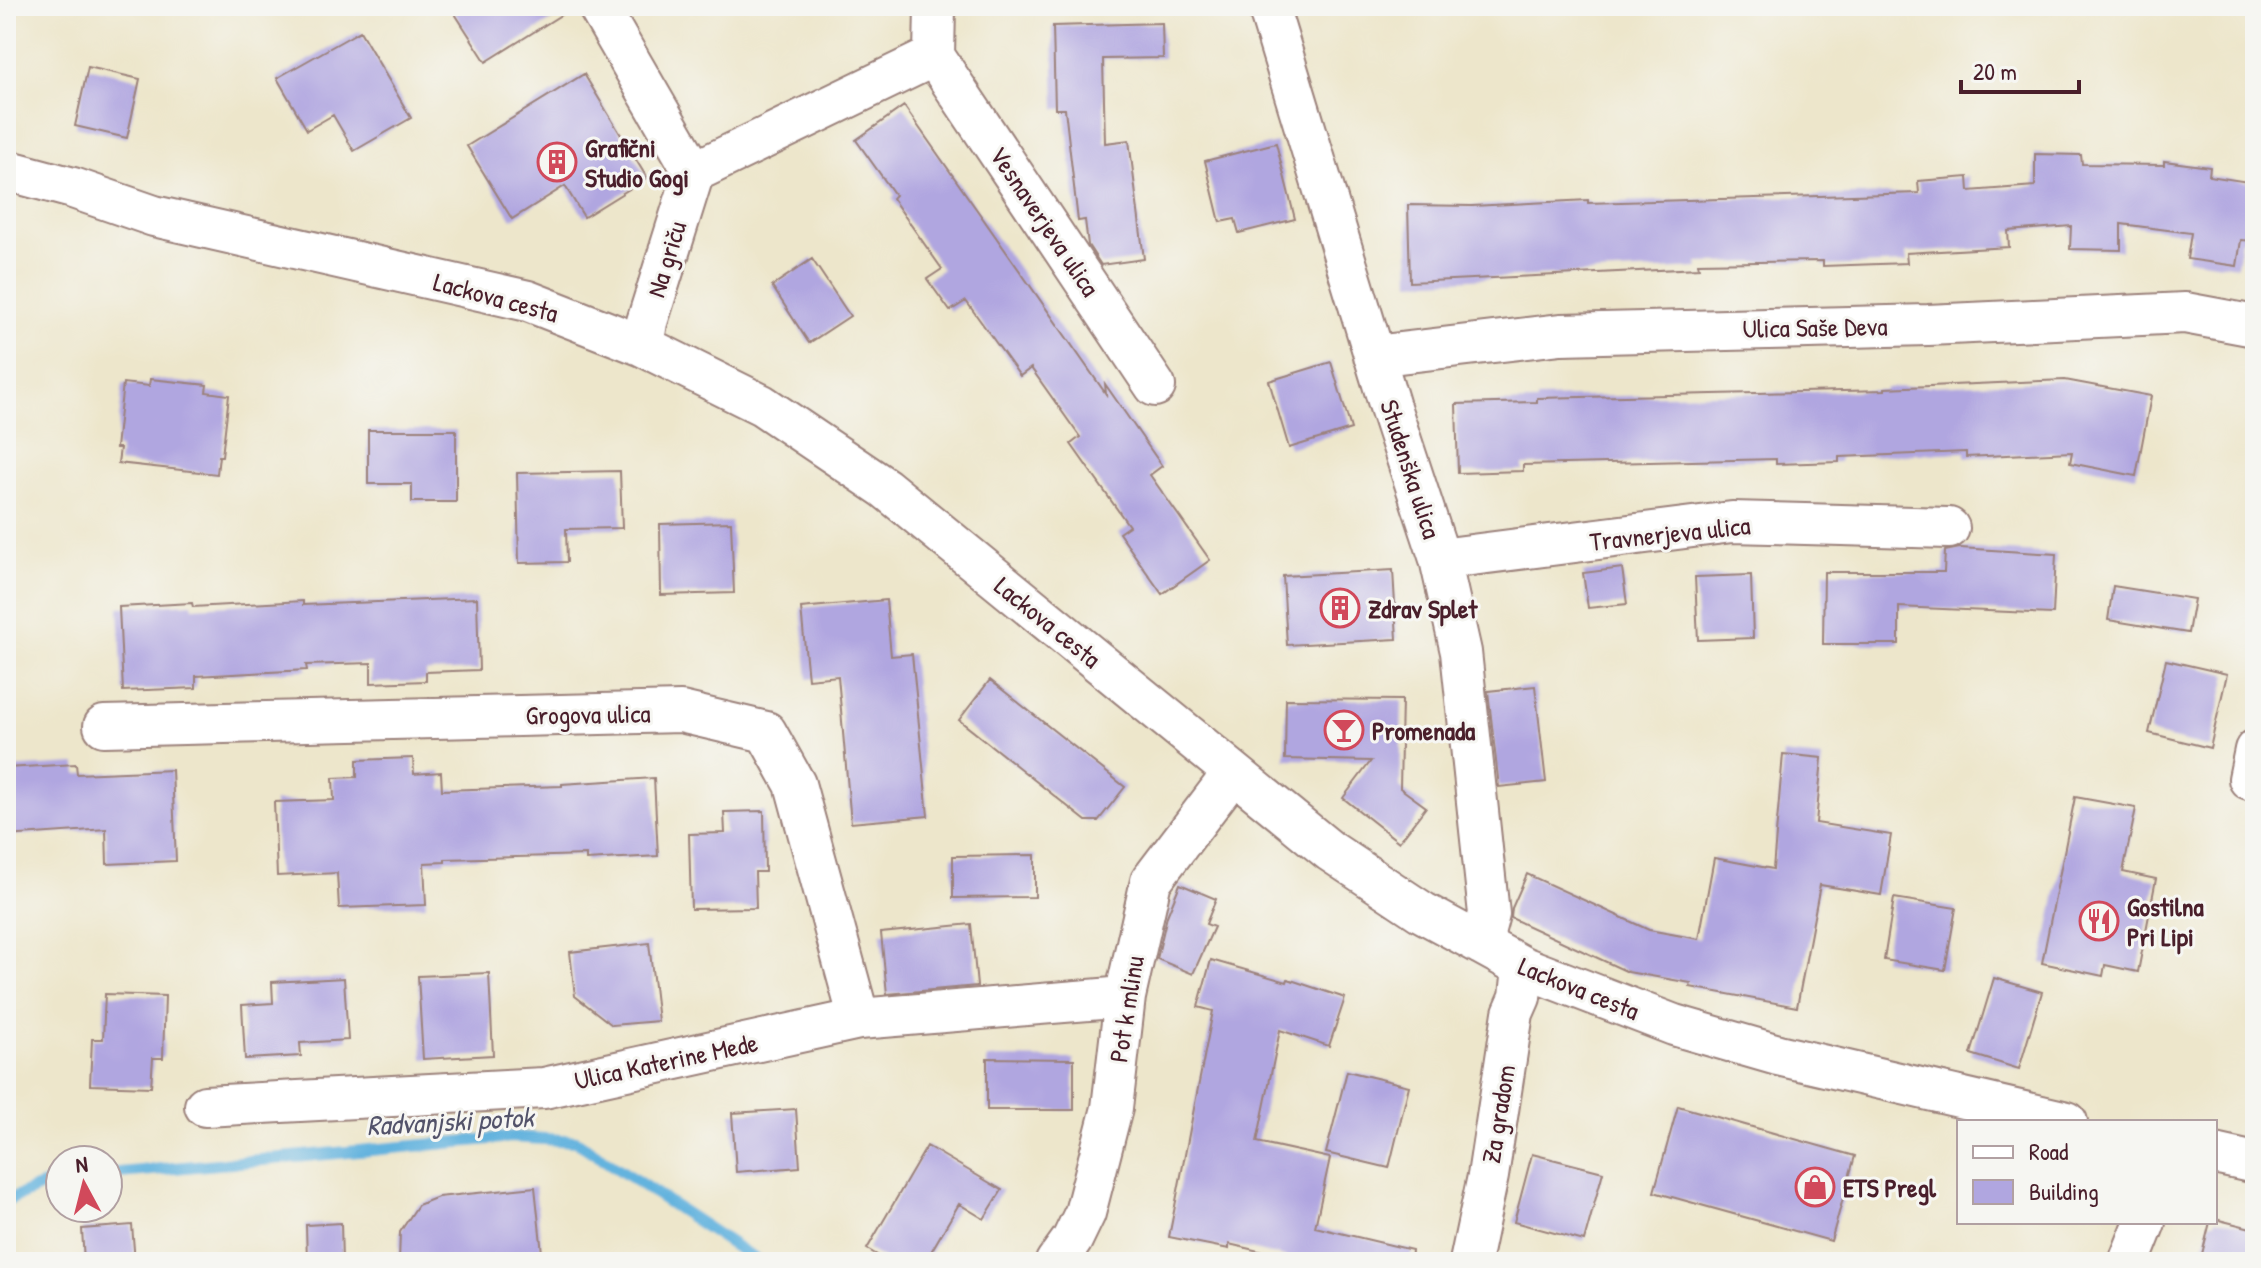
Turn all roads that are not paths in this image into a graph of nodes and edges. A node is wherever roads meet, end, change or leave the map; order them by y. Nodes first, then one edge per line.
1 (598, 6) edge
2 (935, 6) edge
3 (1268, 6) edge
4 (934, 56) junction
5 (6, 170) edge
6 (694, 172) junction
7 (6, 192) edge
8 (154, 216) junction
9 (2255, 326) edge
10 (643, 346) junction
11 (1374, 356) junction
12 (1155, 386) dead end
13 (1949, 528) dead end
14 (1440, 559) junction
15 (104, 726) dead end
16 (2255, 750) edge
17 (1233, 773) junction
18 (2255, 781) edge
19 (1481, 944) junction
20 (1523, 967) junction
21 (1125, 997) junction
22 (859, 1019) junction
23 (205, 1106) dead end
24 (2059, 1120) edge
25 (2217, 1154) edge
26 (2255, 1163) edge
27 (2144, 1224) edge
28 (1056, 1262) edge
29 (1470, 1262) edge
30 (2129, 1262) edge

1 - 6 street
2 - 4 street
3 - 11 street, Studenška ulica
4 - 6 street
4 - 12 street, Vesnaverjeva ulica
5 - 8 street, Lackova cesta
6 - 10 street, Na griču
7 - 8 street
8 - 10 street, Lackova cesta
9 - 11 street, Ulica Saše Deva
10 - 17 street, Lackova cesta
11 - 14 street, Studenška ulica
13 - 14 street, Travnerjeva ulica
14 - 19 street, Studenška ulica
15 - 22 street, Grogova ulica
16 - 18 street
17 - 19 street, Lackova cesta
17 - 21 street, Pot k mlinu
19 - 20 street, Lackova cesta
20 - 24 street, Lackova cesta
20 - 29 street, Za gradom
21 - 22 street, Ulica Katerine Mede
21 - 28 street, Pot k mlinu
22 - 23 street, Ulica Katerine Mede
25 - 26 street
27 - 30 street

